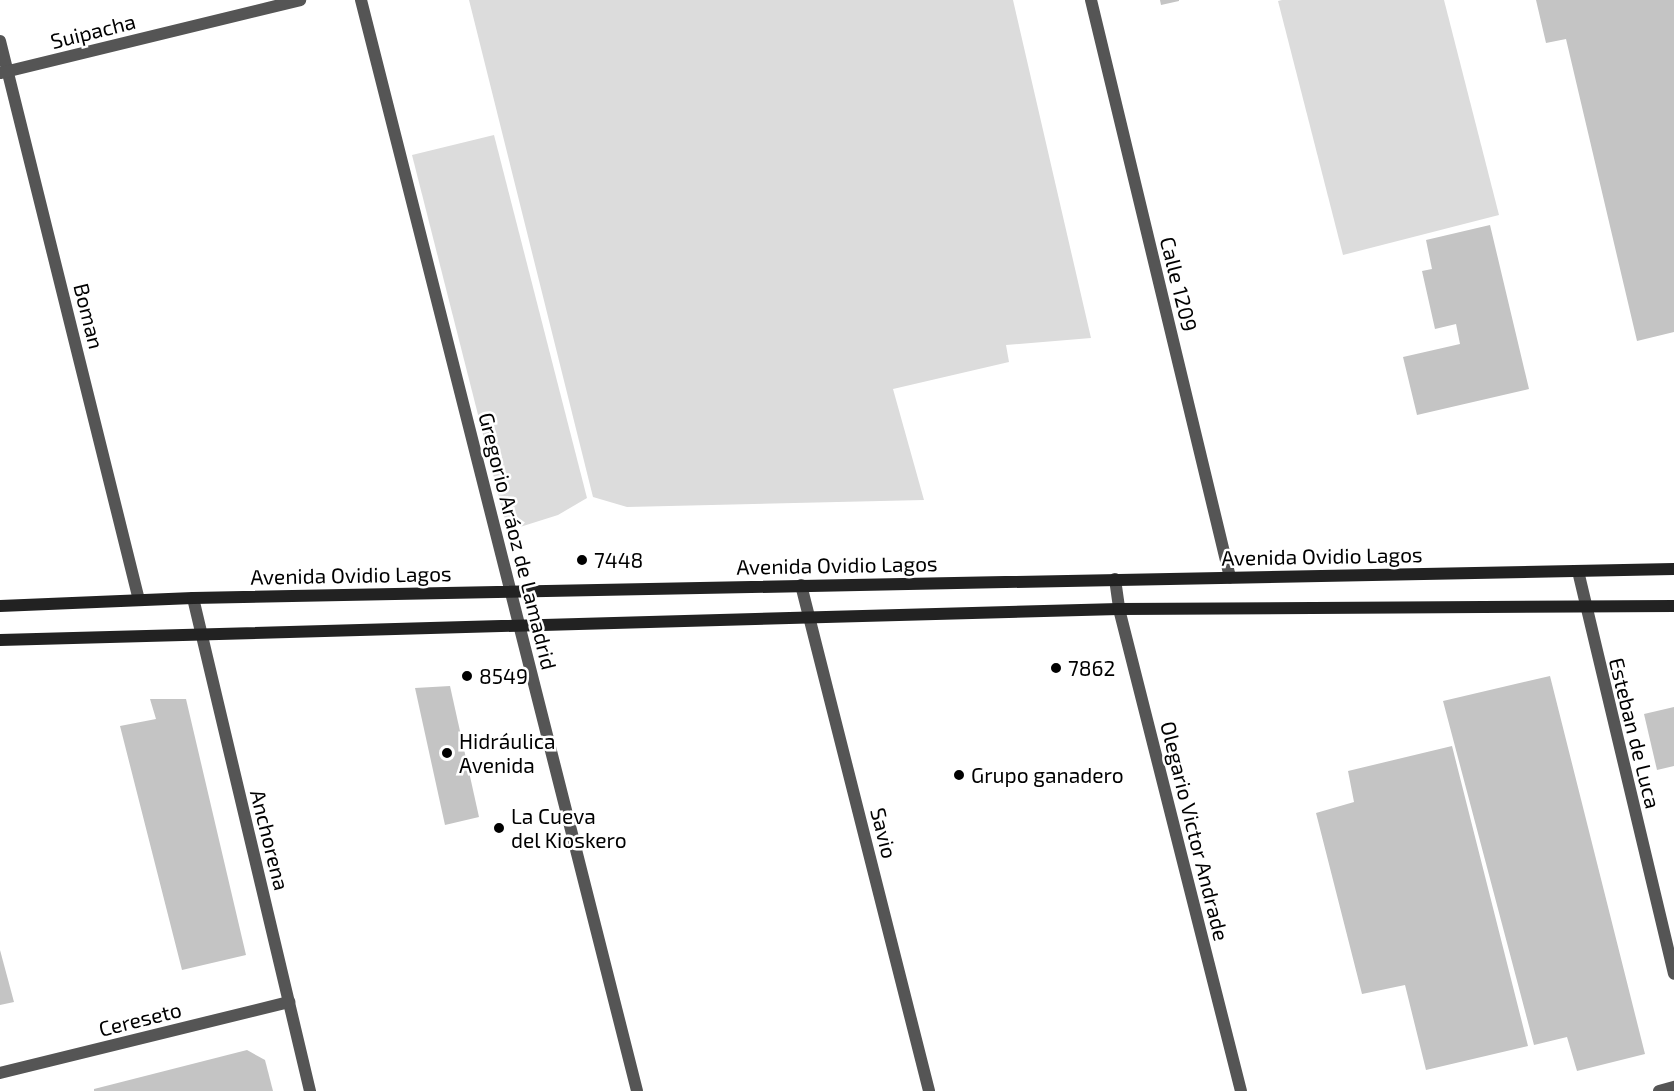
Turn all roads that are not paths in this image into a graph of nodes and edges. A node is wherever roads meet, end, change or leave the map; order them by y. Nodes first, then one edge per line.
1 (300, 0) edge
2 (361, 0) edge
3 (1091, 0) edge
4 (0, 41) edge
5 (4, 73) edge
6 (1674, 569) edge
7 (1578, 571) junction
8 (1230, 577) junction
9 (1115, 579) junction
10 (801, 585) junction
11 (512, 591) junction
12 (193, 598) junction
13 (139, 600) junction
14 (0, 606) edge
15 (1584, 606) junction
16 (1674, 606) edge
17 (1119, 609) junction
18 (810, 617) junction
19 (519, 624) junction
20 (200, 634) junction
21 (0, 640) edge
22 (1674, 974) edge
23 (289, 1002) junction
24 (0, 1073) edge
25 (1674, 1087) edge
26 (310, 1091) edge
27 (637, 1091) edge
28 (929, 1091) edge
29 (1241, 1091) edge
30 (1659, 1091) edge

1 - 5 street, Suipacha
2 - 11 street, Gregorio Aráoz de Lamadrid
3 - 8 street, Calle 1209
4 - 5 street, Boman
5 - 13 street, Boman
6 - 7 main road, Avenida Ovidio Lagos
7 - 8 main road, Avenida Ovidio Lagos
7 - 15 street, Esteban de Luca
8 - 9 main road, Avenida Ovidio Lagos
9 - 10 main road, Avenida Ovidio Lagos
9 - 17 street, Olegario Victor Andrade
10 - 11 main road, Avenida Ovidio Lagos
10 - 18 street, Savio
11 - 12 main road, Avenida Ovidio Lagos
11 - 19 street, Gregorio Aráoz de Lamadrid
12 - 13 main road, Avenida Ovidio Lagos
12 - 20 street, Anchorena
13 - 14 main road, Avenida Ovidio Lagos
15 - 16 main road
15 - 17 main road
15 - 22 street, Esteban de Luca
17 - 18 main road
17 - 29 street, Olegario Victor Andrade
18 - 19 main road
18 - 28 street, Savio
19 - 20 main road
19 - 27 street, Gregorio Aráoz de Lamadrid
20 - 21 main road
20 - 23 street, Anchorena
23 - 24 street, Cereseto
23 - 26 street, Anchorena
25 - 30 street

